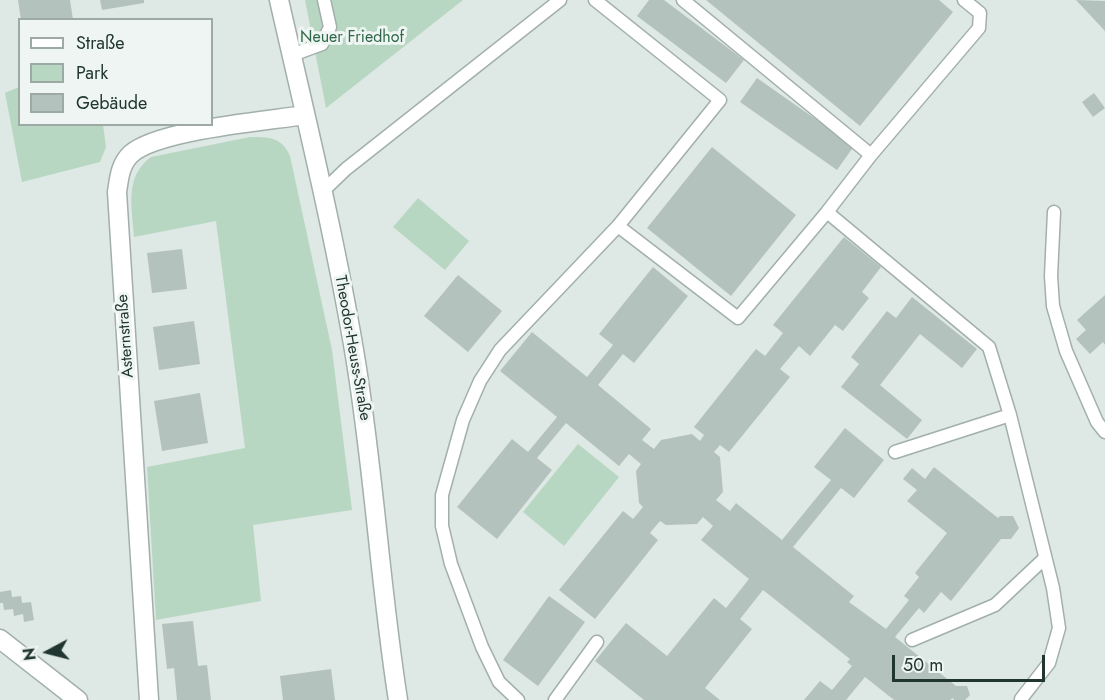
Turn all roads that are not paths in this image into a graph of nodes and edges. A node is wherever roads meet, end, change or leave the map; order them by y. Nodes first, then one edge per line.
1 (279, 0) edge
2 (324, 0) edge
3 (560, 0) edge
4 (595, 0) edge
5 (683, 0) edge
6 (964, 0) edge
7 (292, 55) junction
8 (305, 115) junction
9 (871, 155) junction
10 (321, 193) junction
11 (827, 212) junction
12 (1054, 212) dead end
13 (618, 226) junction
14 (1010, 415) junction
15 (1105, 432) edge
16 (895, 452) dead end
17 (1046, 558) junction
18 (0, 639) edge
19 (912, 640) dead end
20 (597, 642) dead end
21 (1021, 699) edge
22 (78, 700) edge
23 (149, 700) edge
24 (398, 700) edge
25 (518, 700) edge
26 (555, 700) edge

1 - 7 street, Theodor-Heuss-Straße
2 - 7 lane
3 - 10 lane
4 - 13 lane
5 - 9 lane
6 - 9 lane
7 - 8 street, Theodor-Heuss-Straße
8 - 10 street, Theodor-Heuss-Straße
8 - 23 street, Asternstraße
9 - 11 lane
10 - 24 street, Theodor-Heuss-Straße
11 - 13 lane
11 - 14 lane
12 - 15 lane
13 - 25 lane
14 - 16 lane
14 - 17 lane
17 - 19 lane
17 - 21 lane
18 - 22 street
20 - 26 lane

